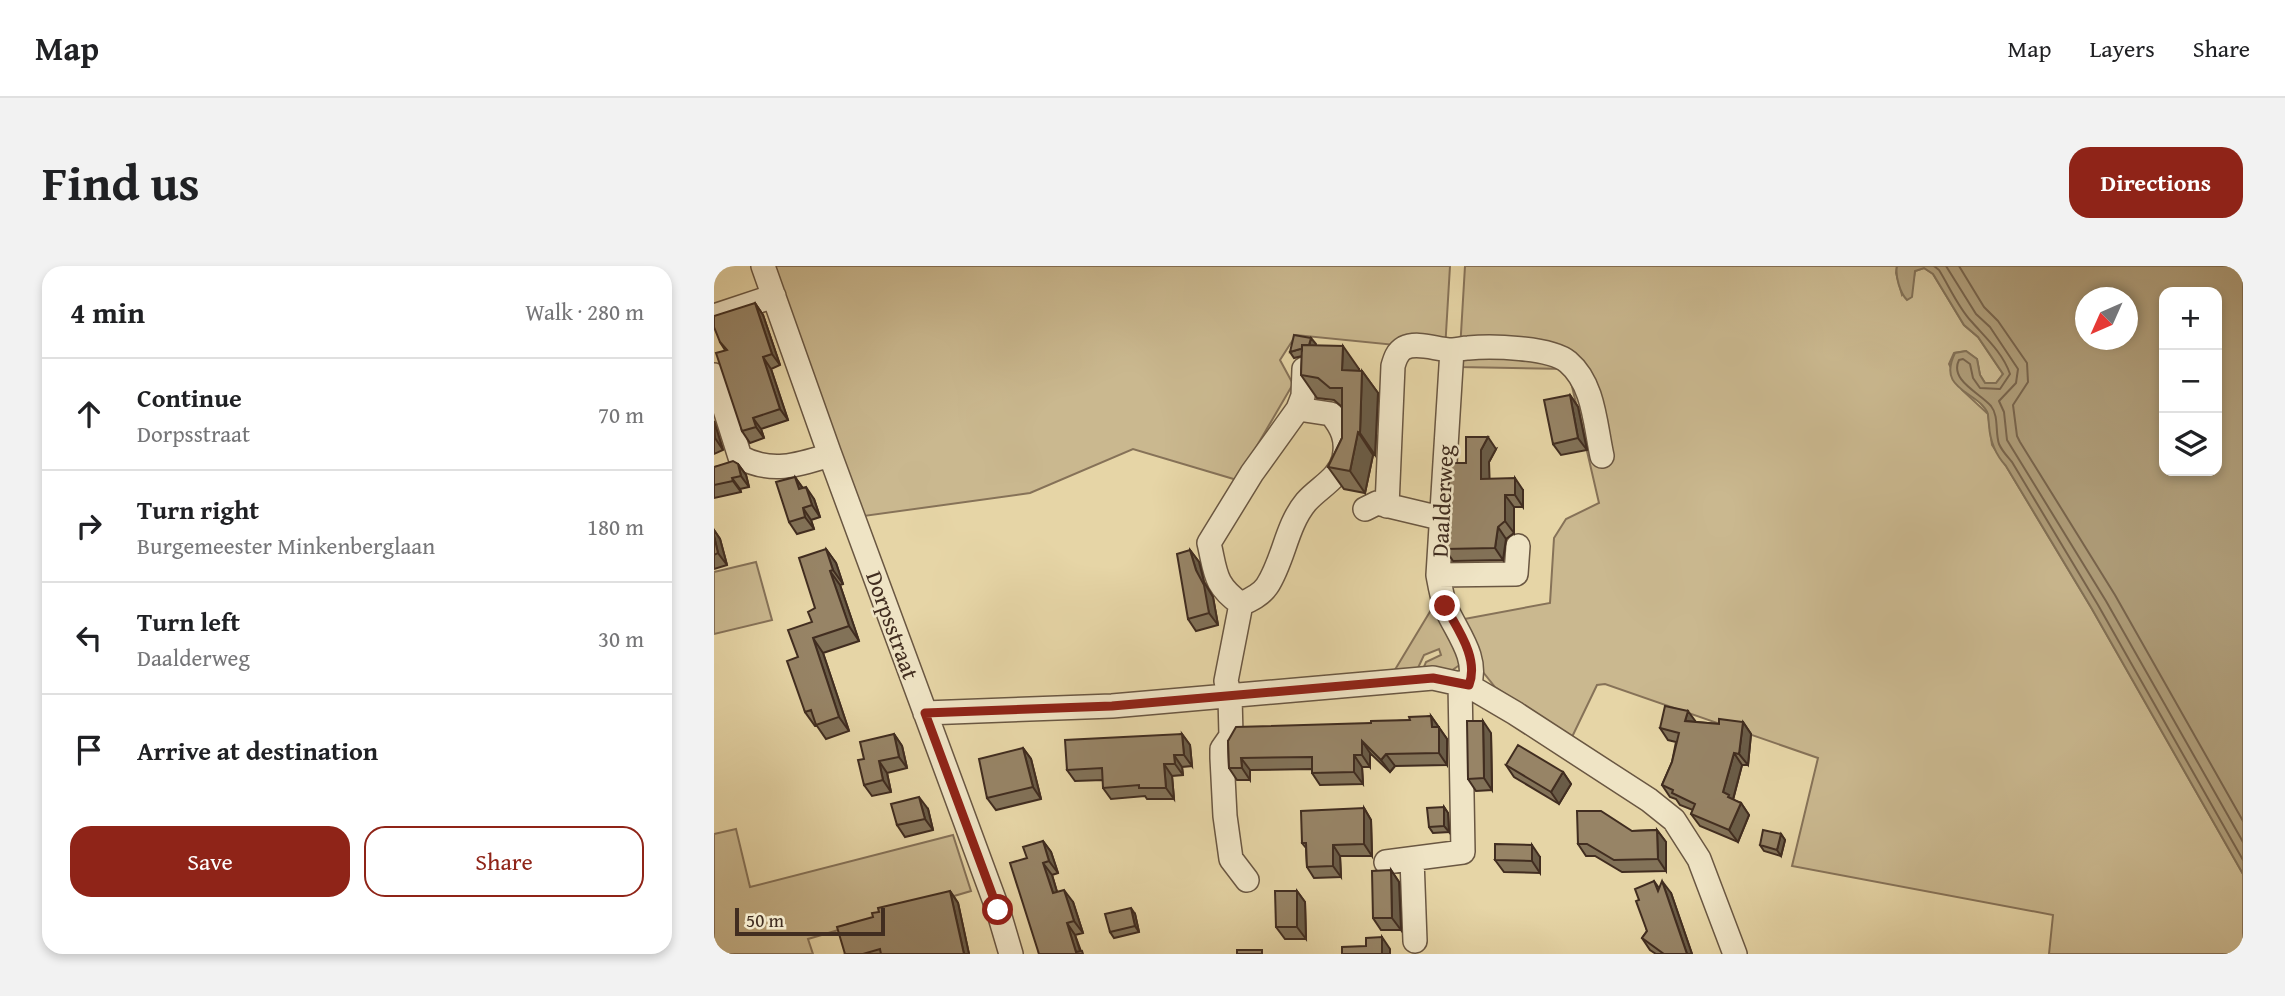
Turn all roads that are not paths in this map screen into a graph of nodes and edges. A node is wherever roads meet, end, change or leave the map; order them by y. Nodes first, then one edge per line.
1 (763, 266) edge
2 (774, 296) junction
3 (714, 316) edge
4 (1452, 350) junction
5 (1304, 369) edge
6 (714, 375) edge
7 (1298, 409) junction
8 (830, 455) junction
9 (1602, 456) dead end
10 (1440, 518) junction
11 (1518, 546) dead end
12 (1438, 575) junction
13 (1241, 604) junction
14 (1465, 684) junction
15 (1230, 696) junction
16 (925, 713) junction
17 (1412, 859) junction
18 (1386, 862) dead end
19 (1247, 880) dead end
20 (1415, 941) dead end
21 (1011, 954) edge
22 (1735, 954) edge

1 - 2 street, Dorpsstraat
2 - 3 street
2 - 8 street, Dorpsstraat
4 - 9 street
4 - 10 street, Daalderweg
4 - 10 street
5 - 7 street
6 - 8 street
7 - 13 street
7 - 13 street
8 - 16 street, Dorpsstraat
10 - 12 street, Daalderweg
11 - 12 street
12 - 14 street, Daalderweg
13 - 15 street
14 - 15 street
14 - 17 street, Daalderweg
14 - 22 street
15 - 16 street
15 - 19 street
16 - 21 street, Dorpsstraat
17 - 18 street
17 - 20 street

